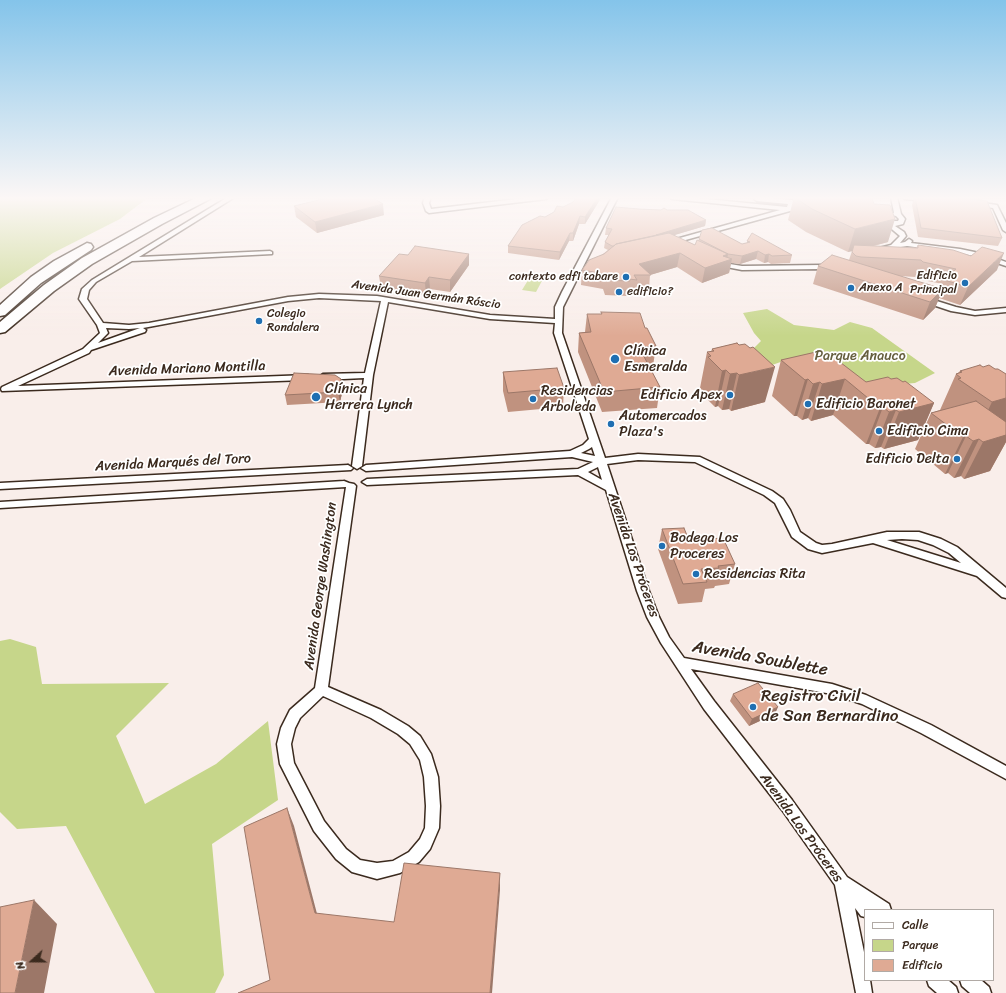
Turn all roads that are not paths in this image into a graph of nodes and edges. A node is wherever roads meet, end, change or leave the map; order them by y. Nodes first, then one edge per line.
1 (95, 243) edge
2 (119, 243) edge
3 (155, 243) edge
4 (590, 243) edge
5 (670, 243) edge
6 (896, 243) edge
7 (906, 243) edge
8 (910, 243) edge
9 (911, 243) edge
10 (664, 244) edge
11 (893, 246) junction
12 (994, 252) edge
13 (270, 253) dead end
14 (868, 253) edge
15 (129, 259) junction
16 (709, 259) edge
17 (592, 260) edge
18 (580, 263) junction
19 (1006, 264) edge
20 (837, 271) edge
21 (914, 296) edge
22 (386, 300) junction
23 (1006, 310) edge
24 (0, 312) edge
25 (172, 321) junction
26 (558, 321) junction
27 (102, 325) junction
28 (0, 329) edge
29 (86, 351) junction
30 (369, 375) junction
31 (3, 390) edge
32 (594, 440) junction
33 (572, 454) junction
34 (602, 461) junction
35 (357, 467) junction
36 (580, 472) junction
37 (367, 482) junction
38 (56, 483) junction
39 (348, 485) junction
40 (0, 486) edge
41 (610, 488) junction
42 (46, 502) junction
43 (0, 505) edge
44 (873, 539) junction
45 (981, 573) junction
46 (1006, 594) edge
47 (680, 662) junction
48 (321, 690) junction
49 (1006, 773) edge
50 (842, 882) junction
51 (866, 909) edge
52 (882, 909) edge
53 (936, 981) edge
54 (969, 981) edge
55 (864, 993) edge
56 (950, 993) edge
57 (983, 993) edge

1 - 24 highway
2 - 28 highway
3 - 15 street
4 - 18 street, Avenida Los Próceres
5 - 10 street
6 - 11 street
7 - 11 street
8 - 19 street
9 - 12 street
11 - 14 street
13 - 15 street
15 - 27 street
16 - 20 street
17 - 18 street
18 - 26 street, Avenida Los Próceres
21 - 23 street
22 - 25 street, Avenida Juan Germán Róscio
22 - 26 street, Avenida Juan Germán Róscio
22 - 30 street
25 - 27 street, Avenida Juan Germán Róscio
25 - 29 street, Avenida Juan Germán Róscio
26 - 32 street, Avenida Los Próceres
27 - 29 street
29 - 31 street, Avenida Juan Germán Róscio
30 - 31 street, Avenida Mariano Montilla
30 - 35 street
32 - 33 street, Avenida Marqués del Toro
32 - 34 street, Avenida Los Próceres
33 - 34 street, Avenida Marqués del Toro
33 - 35 street, Avenida Marqués del Toro
34 - 36 street
34 - 41 street, Avenida Los Próceres
34 - 44 street
35 - 37 street
35 - 38 street, Avenida Marqués del Toro
35 - 39 street
36 - 37 street
36 - 41 street
37 - 39 street
38 - 40 street, Avenida Marqués del Toro
38 - 42 street
39 - 42 street
39 - 48 street, Avenida George Washington
41 - 47 street, Avenida Los Próceres
42 - 43 street
44 - 45 street
44 - 45 street
45 - 46 street
47 - 49 street, Avenida Soublette
47 - 50 street, Avenida Los Próceres
48 - 48 street
50 - 51 street
50 - 52 street
50 - 55 street, Avenida Los Próceres
53 - 56 street
54 - 57 street

